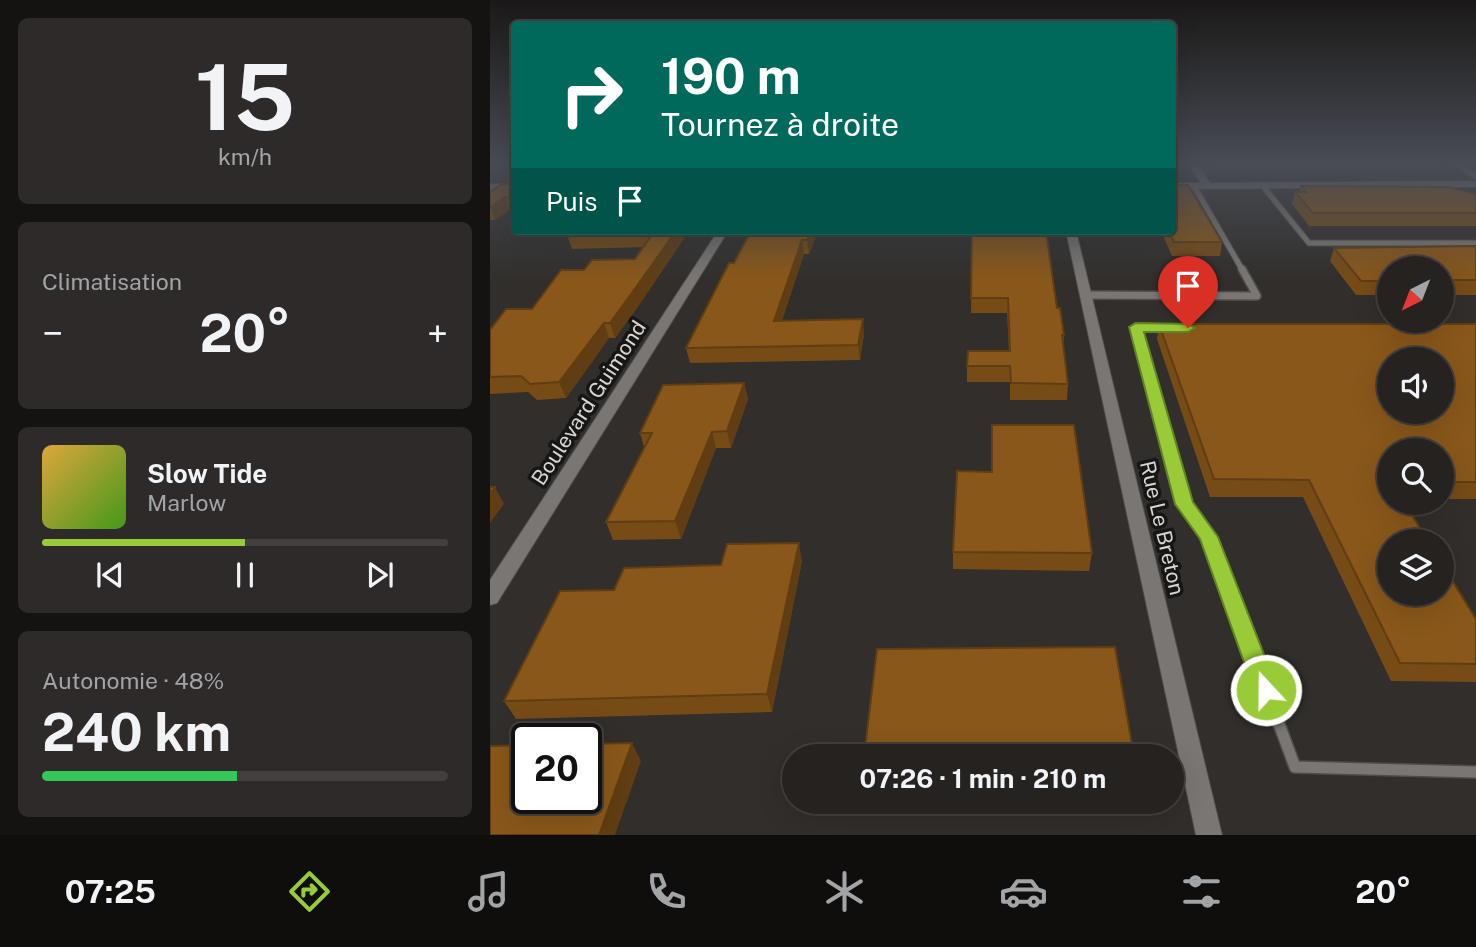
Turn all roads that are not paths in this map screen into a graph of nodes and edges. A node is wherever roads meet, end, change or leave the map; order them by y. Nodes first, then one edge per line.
1 (1204, 203) edge
2 (1277, 203) edge
3 (720, 235) edge
4 (1072, 235) edge
5 (1476, 243) edge
6 (1086, 295) junction
7 (1176, 328) edge
8 (490, 597) edge
9 (1476, 772) edge
10 (1209, 835) edge

1 - 6 lane
2 - 5 lane
3 - 8 street, Boulevard Guimond
4 - 6 street, Rue Le Breton
6 - 10 street, Rue Le Breton
7 - 9 lane

